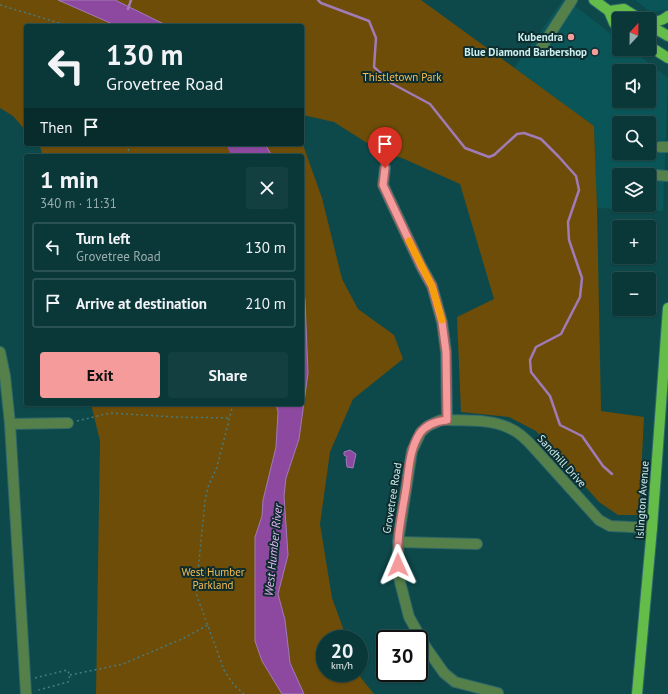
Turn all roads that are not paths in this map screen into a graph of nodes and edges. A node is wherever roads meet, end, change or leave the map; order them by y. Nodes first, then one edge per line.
1 (572, 0) edge
2 (594, 0) edge
3 (609, 11) junction
4 (629, 12) edge
5 (668, 16) edge
6 (612, 18) edge
7 (656, 22) edge
8 (656, 29) edge
9 (668, 36) edge
10 (656, 50) edge
11 (539, 51) dead end
12 (668, 58) edge
13 (385, 168) dead end
14 (656, 175) edge
15 (668, 176) edge
16 (668, 308) edge
17 (0, 352) edge
18 (4, 398) edge
19 (447, 420) junction
20 (68, 423) road end
21 (10, 424) junction
22 (652, 528) junction
23 (398, 542) junction
24 (477, 544) dead end
25 (498, 693) dead end
26 (26, 694) edge
27 (637, 694) edge

1 - 11 street
2 - 3 main road
3 - 4 main road
3 - 6 main road
5 - 7 main road
8 - 9 main road
10 - 12 main road
13 - 19 street
14 - 15 street
16 - 22 main road, Islington Avenue
17 - 18 street
18 - 21 street
19 - 22 street, Sandhill Drive
19 - 23 street, Grovetree Road
20 - 21 street
21 - 26 street
22 - 27 main road, Islington Avenue
23 - 24 street
23 - 25 street, Grovetree Road

